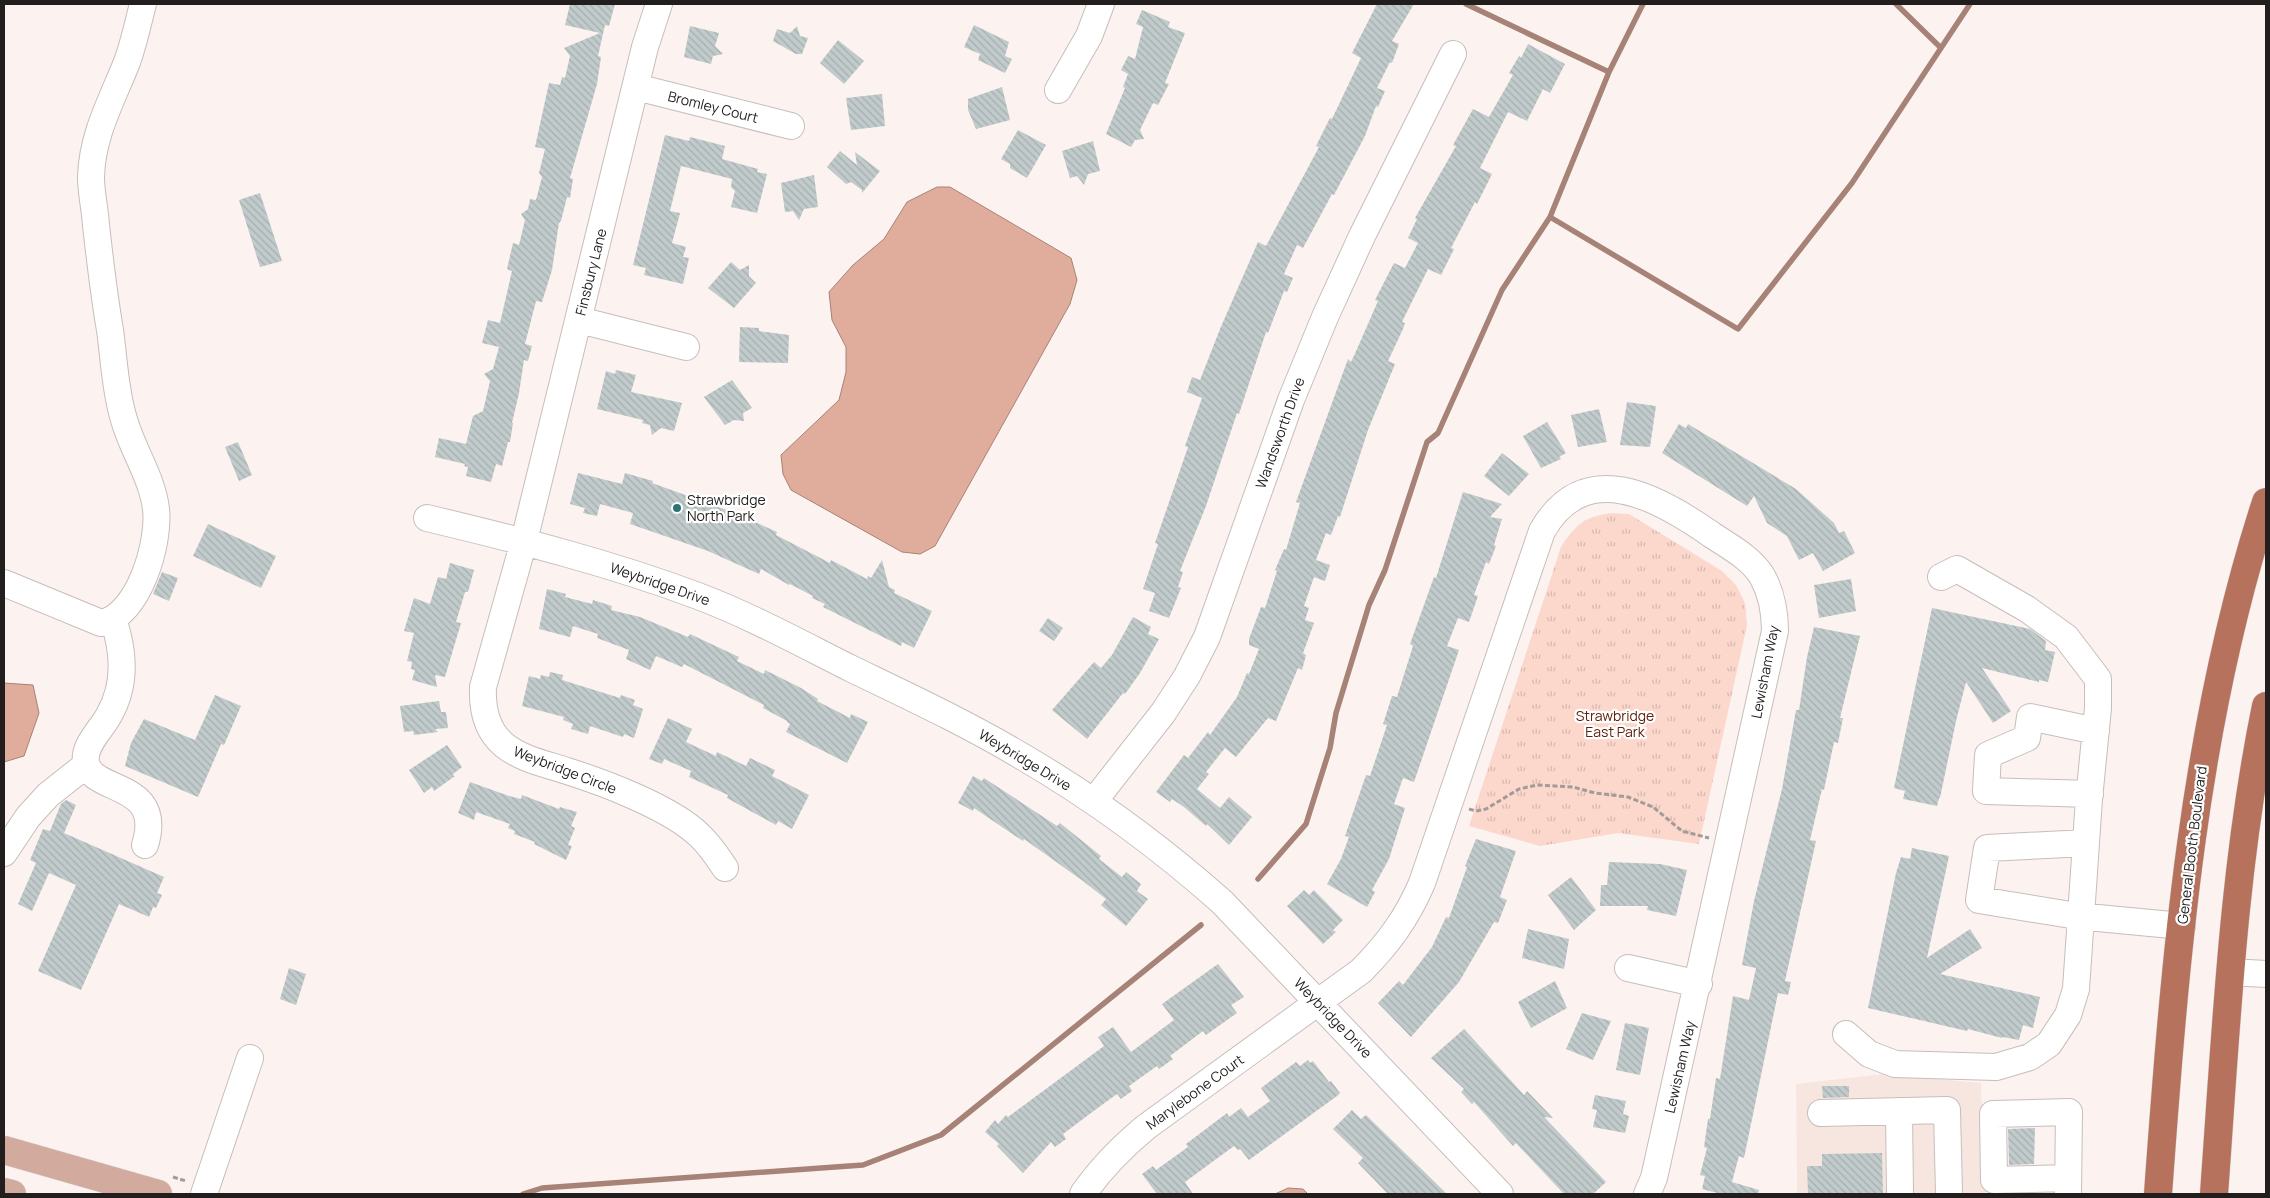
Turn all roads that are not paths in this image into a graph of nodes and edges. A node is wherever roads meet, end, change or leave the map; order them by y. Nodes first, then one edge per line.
1 (143, 4) edge
2 (659, 4) edge
3 (1101, 4) edge
4 (1453, 54) dead end
5 (636, 87) junction
6 (1058, 90) dead end
7 (791, 126) dead end
8 (579, 320) junction
9 (686, 347) dead end
10 (2266, 502) edge
11 (427, 518) dead end
12 (524, 541) junction
13 (1940, 577) dead end
14 (4, 583) edge
15 (113, 619) junction
16 (2266, 706) edge
17 (2096, 731) junction
18 (86, 765) junction
19 (2090, 794) junction
20 (1094, 801) junction
21 (2086, 843) junction
22 (145, 845) dead end
23 (4, 853) edge
24 (725, 868) dead end
25 (2082, 916) junction
26 (2182, 926) junction
27 (1628, 968) dead end
28 (2230, 972) junction
29 (2266, 974) edge
30 (1698, 984) junction
31 (1318, 1002) junction
32 (1846, 1034) dead end
33 (250, 1058) dead end
34 (1899, 1111) junction
35 (1821, 1113) dead end
36 (4, 1150) edge
37 (107, 1187) edge
38 (4, 1192) edge
39 (12, 1194) edge
40 (158, 1194) edge
41 (204, 1194) edge
42 (1083, 1194) edge
43 (1500, 1194) edge
44 (1647, 1194) edge
45 (1900, 1194) edge
46 (1949, 1194) edge
47 (2158, 1194) edge
48 (2214, 1194) edge

1 - 15 street
2 - 5 street, Finsbury Lane
3 - 6 street
4 - 20 street, Wandsworth Drive
5 - 7 street, Bromley Court
5 - 8 street, Finsbury Lane
8 - 9 street
8 - 12 street, Finsbury Lane
10 - 26 highway, General Booth Boulevard
11 - 12 street, Weybridge Drive
12 - 20 street, Weybridge Drive
12 - 24 street, Weybridge Circle
13 - 17 street
14 - 15 street
15 - 18 street
16 - 28 highway
17 - 19 street
17 - 19 street
18 - 22 street
18 - 23 street
19 - 21 street
20 - 31 street, Weybridge Drive
21 - 25 street
21 - 25 street
25 - 26 street
25 - 32 street
26 - 47 highway, General Booth Boulevard
27 - 30 street
28 - 29 street
28 - 48 highway
30 - 31 street, Lewisham Way
30 - 44 street, Lewisham Way
31 - 42 street, Marylebone Court
31 - 43 street, Weybridge Drive
33 - 41 street
34 - 35 street
34 - 45 street
34 - 46 street
36 - 37 main road
37 - 40 main road
38 - 39 main road

